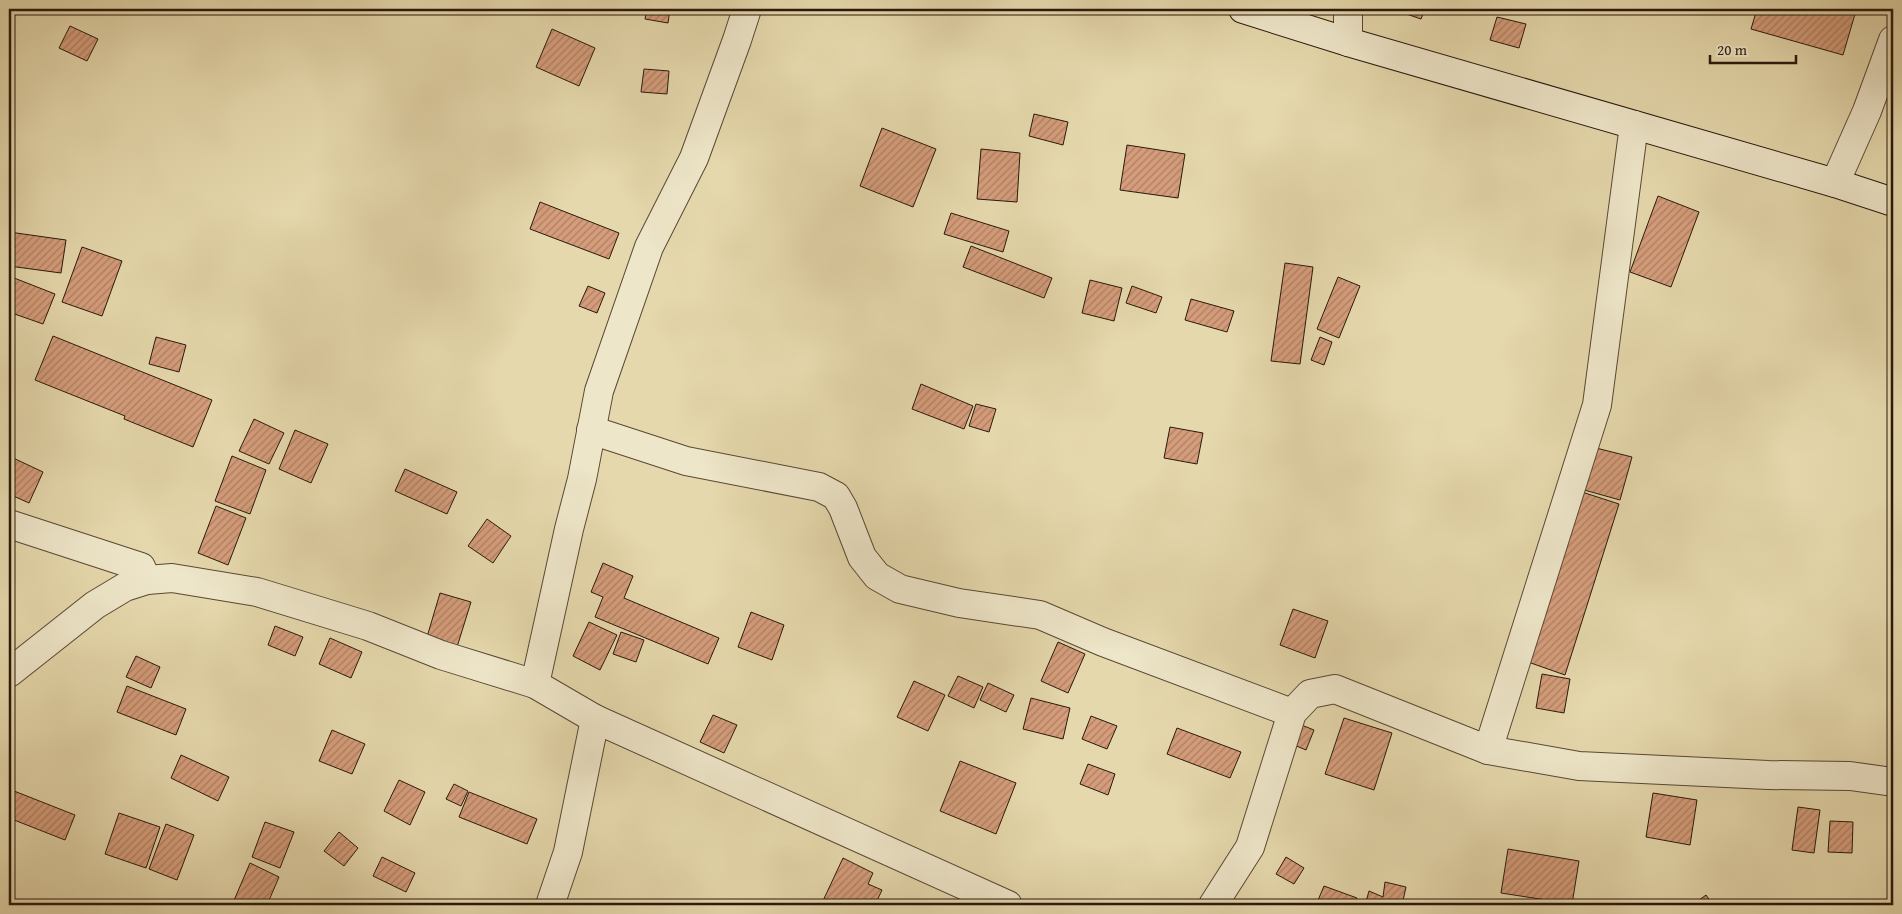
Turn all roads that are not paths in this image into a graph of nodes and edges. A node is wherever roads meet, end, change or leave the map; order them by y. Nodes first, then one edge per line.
1 (746, 9) edge
2 (1243, 9) edge
3 (1348, 9) edge
4 (1893, 40) edge
5 (1348, 42) junction
6 (1634, 125) junction
7 (1835, 183) junction
8 (1893, 202) edge
9 (591, 430) junction
10 (9, 524) edge
11 (147, 580) junction
12 (9, 673) edge
13 (535, 684) junction
14 (1292, 713) junction
15 (596, 719) junction
16 (1488, 750) junction
17 (1893, 782) edge
18 (550, 905) edge
19 (1008, 905) edge
20 (1213, 905) edge

1 - 9 street
2 - 5 street
3 - 5 street
4 - 7 street
5 - 6 street
6 - 7 street
6 - 16 street
7 - 8 street
9 - 13 street
9 - 14 street
10 - 11 street
11 - 12 street
11 - 13 street
13 - 15 street
14 - 16 street
14 - 20 street
15 - 18 street
15 - 19 street
16 - 17 street

